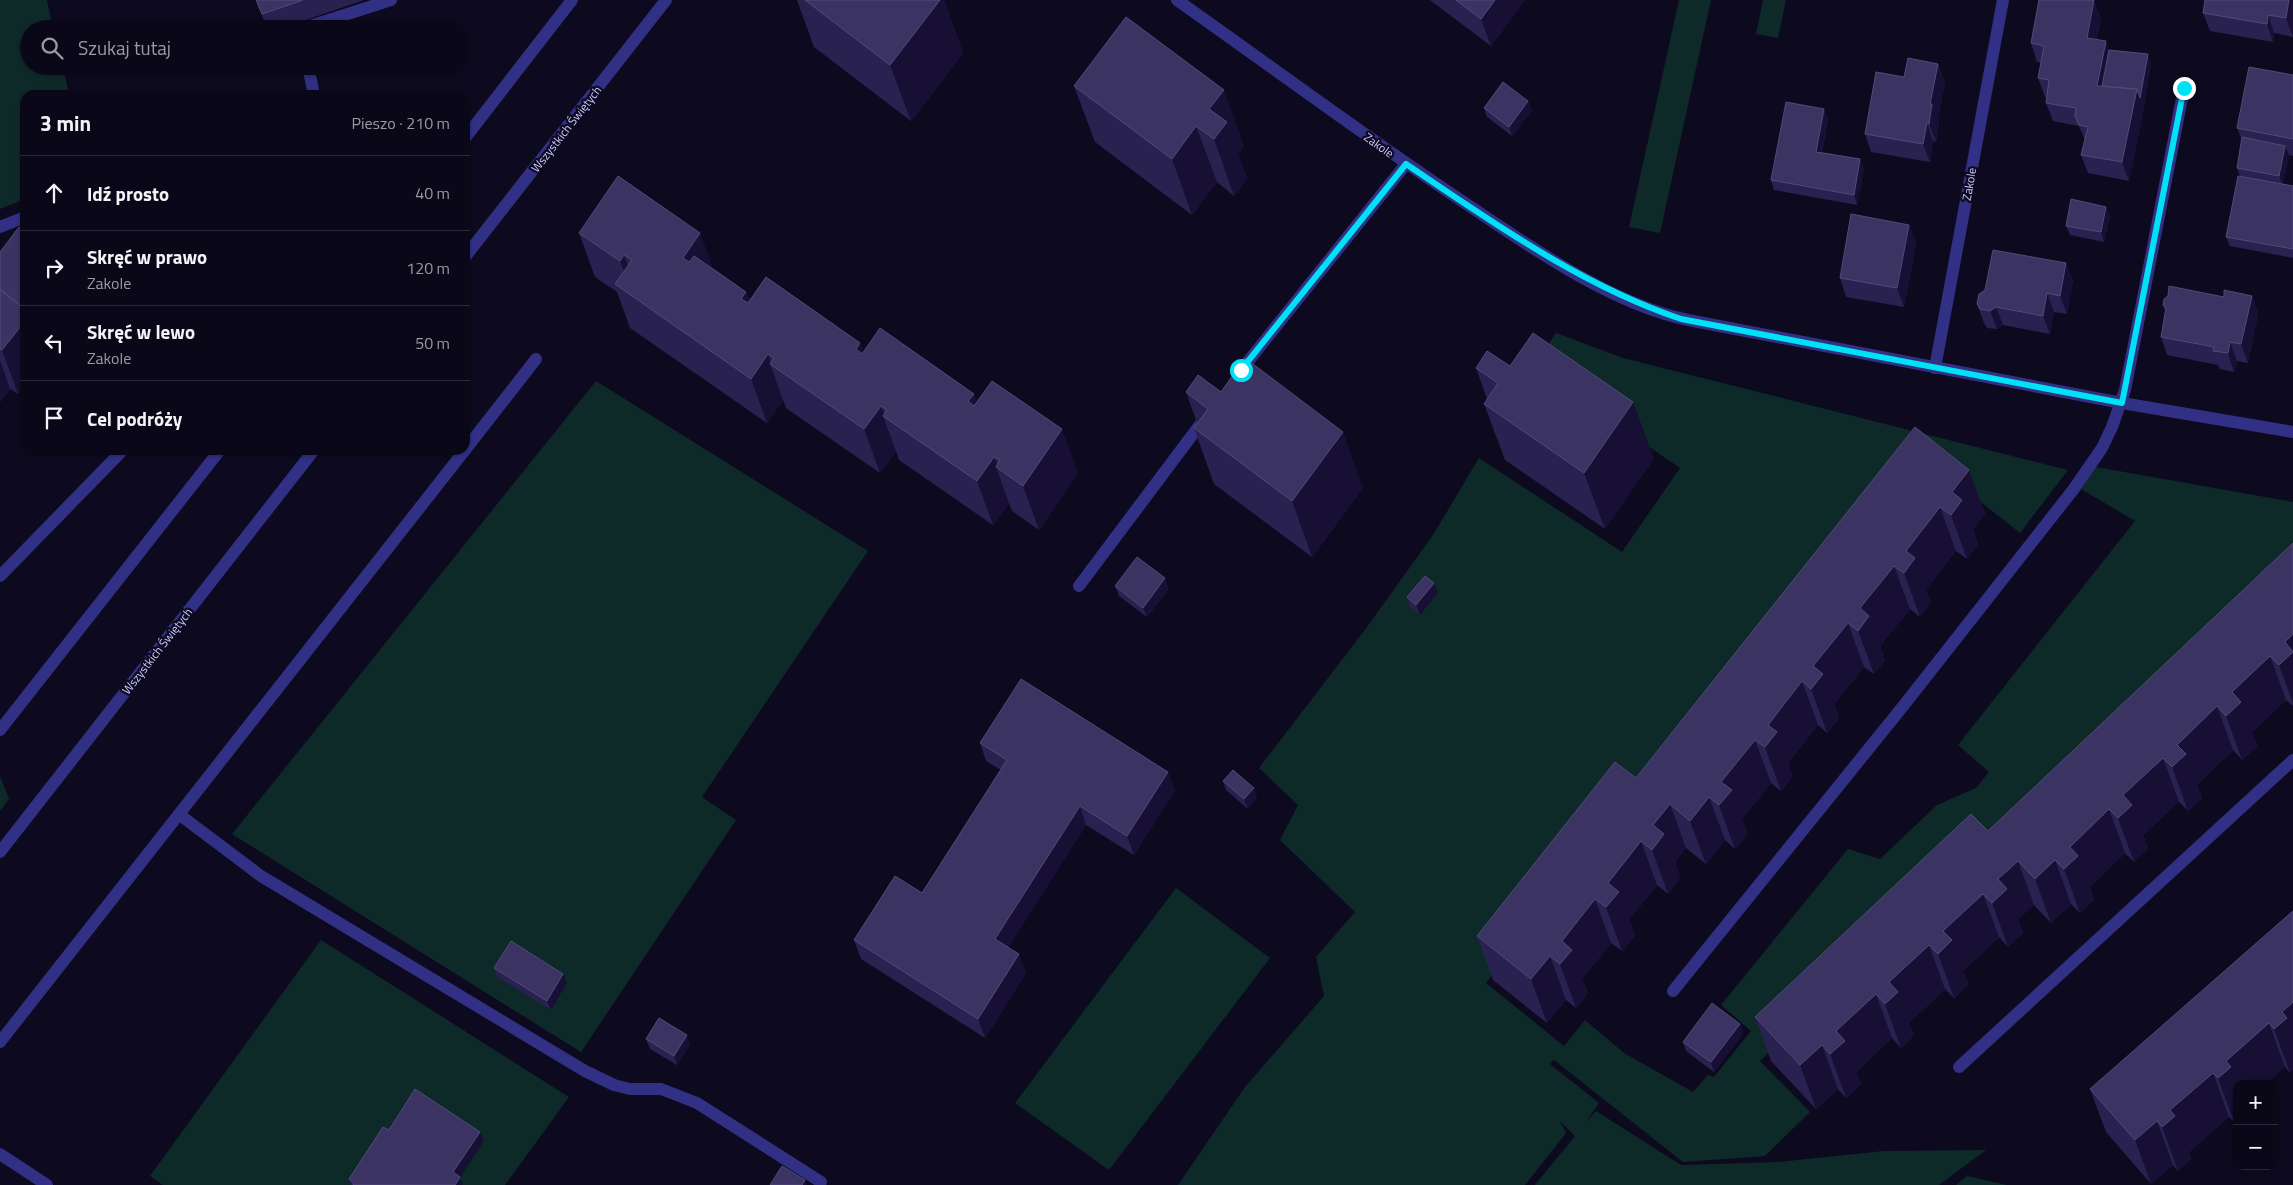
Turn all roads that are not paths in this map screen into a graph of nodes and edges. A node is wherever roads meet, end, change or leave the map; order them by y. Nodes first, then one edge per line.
1 (391, 0) edge
2 (572, 0) edge
3 (666, 0) edge
4 (1177, 0) edge
5 (2003, 0) edge
6 (329, 20) edge
7 (310, 75) edge
8 (2184, 88) dead end
9 (313, 90) edge
10 (470, 132) edge
11 (1406, 164) junction
12 (20, 219) edge
13 (0, 227) edge
14 (470, 251) edge
15 (536, 359) dead end
16 (1935, 368) junction
17 (1229, 386) edge
18 (2122, 403) junction
19 (1211, 410) edge
20 (2293, 432) edge
21 (470, 444) edge
22 (118, 455) edge
23 (216, 455) edge
24 (310, 455) edge
25 (461, 455) edge
26 (0, 576) edge
27 (1079, 586) dead end
28 (0, 730) edge
29 (2293, 760) edge
30 (180, 815) junction
31 (0, 852) edge
32 (1673, 991) dead end
33 (0, 1042) edge
34 (1959, 1068) dead end
35 (0, 1154) edge
36 (821, 1182) dead end
37 (47, 1185) edge

1 - 6 street
2 - 10 street
3 - 14 street, Wszystkich Świętych
4 - 11 street, Zakole
5 - 16 street, Zakole
7 - 9 street
8 - 18 street
11 - 16 street, Zakole
11 - 17 street
12 - 13 street
15 - 21 street
16 - 18 street, Zakole
18 - 20 street, Zakole
18 - 32 street
19 - 27 street
22 - 26 street
23 - 28 street
24 - 31 street, Wszystkich Świętych
25 - 30 street
29 - 34 street
30 - 33 street
30 - 36 street
35 - 37 street

